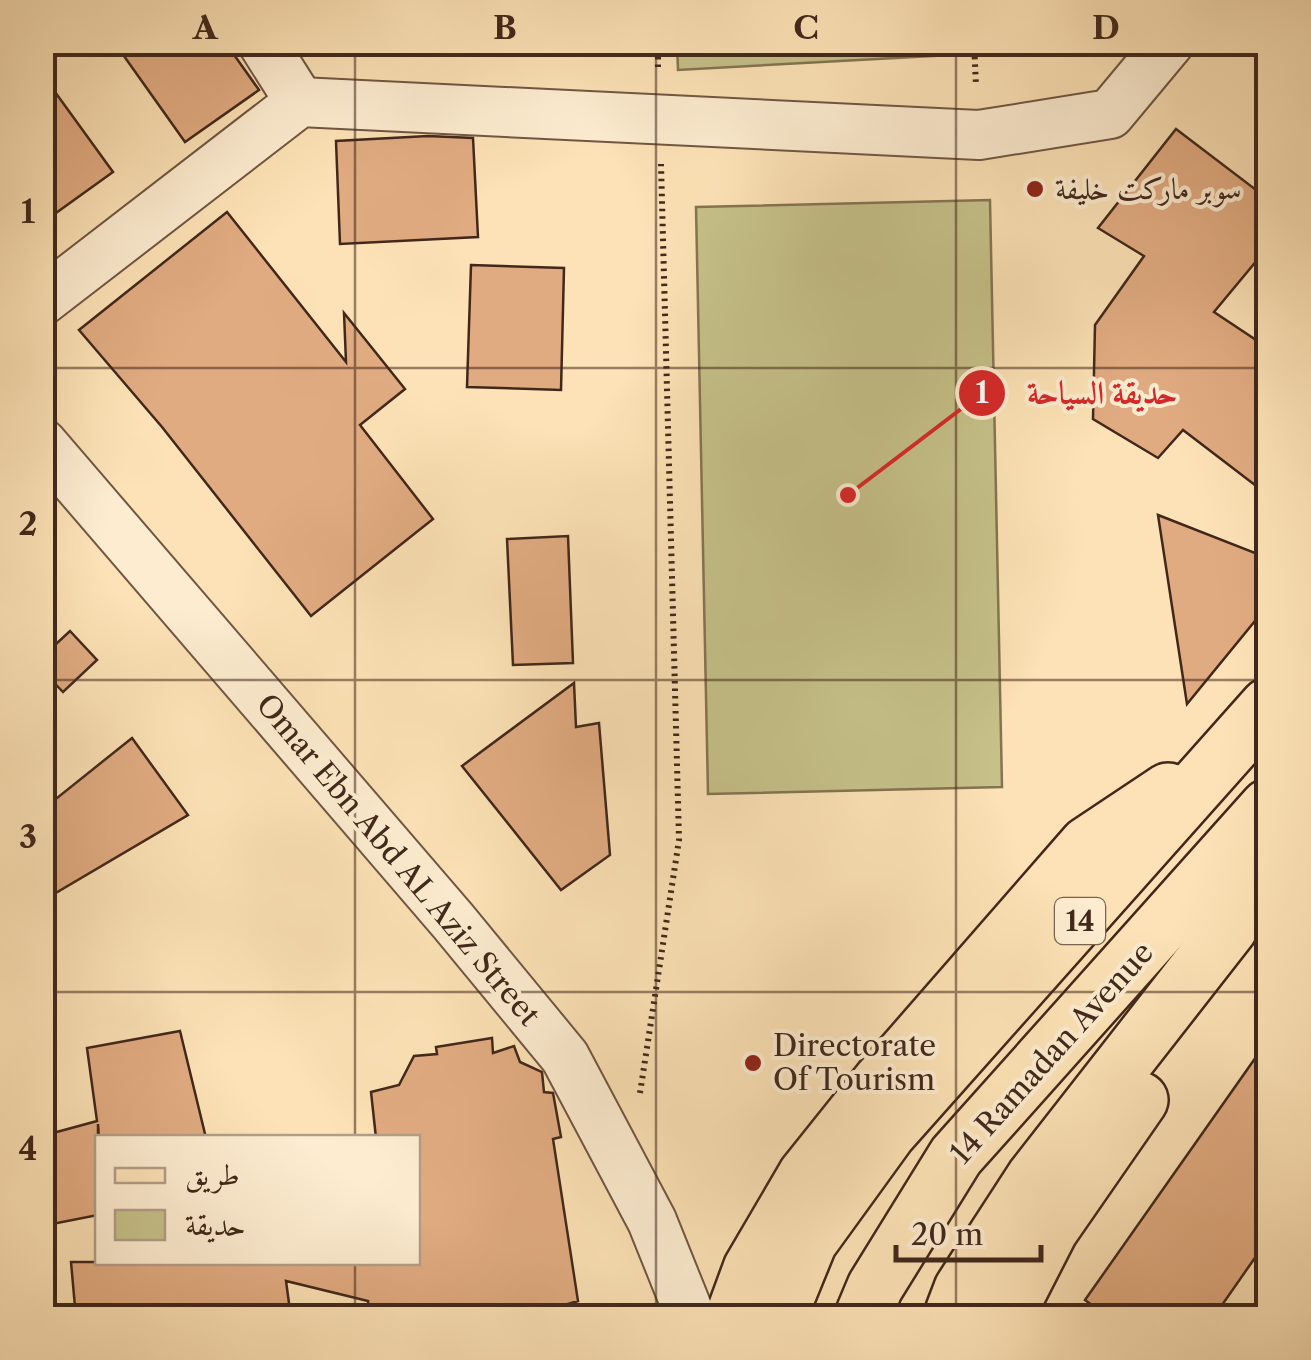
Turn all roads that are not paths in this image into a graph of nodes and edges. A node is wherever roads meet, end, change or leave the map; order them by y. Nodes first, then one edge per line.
1 (262, 42) edge
2 (1170, 42) edge
3 (300, 102) junction
4 (42, 301) edge
5 (42, 443) edge
6 (1268, 706) edge
7 (1229, 751) junction
8 (1264, 812) edge
9 (1268, 902) edge
10 (691, 1318) edge
11 (734, 1318) edge
12 (778, 1318) edge
13 (862, 1318) edge
14 (951, 1318) edge
15 (1005, 1318) edge

1 - 3 street
2 - 3 street
3 - 4 street
5 - 10 street, Omar Ebn Abd AL Aziz Street
6 - 7 main road, 14
7 - 11 main road
7 - 12 main road, 14
8 - 13 main road, 14 Ramadan Avenue / 14
8 - 14 main road
9 - 15 main road

